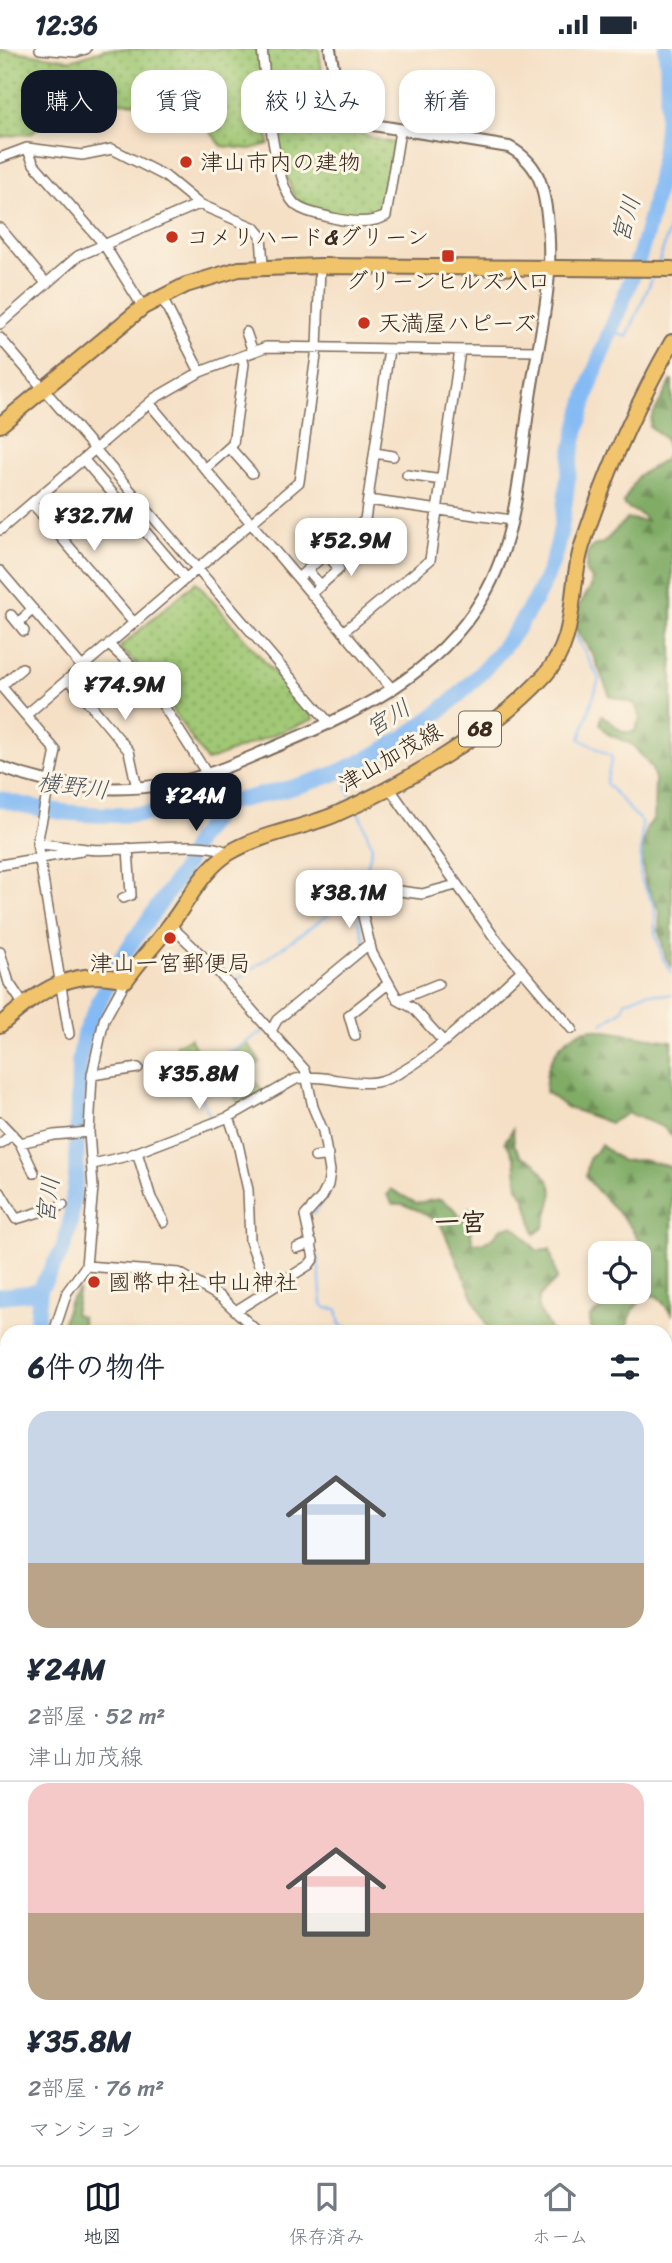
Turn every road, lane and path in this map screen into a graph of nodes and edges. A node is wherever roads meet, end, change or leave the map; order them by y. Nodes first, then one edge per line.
1 (40, 49) edge
2 (86, 49) edge
3 (262, 49) edge
4 (330, 49) edge
5 (399, 131) edge
6 (400, 133) edge
7 (415, 133) edge
8 (27, 148) junction
9 (0, 158) edge
10 (199, 204) junction
11 (0, 228) edge
12 (103, 243) junction
13 (320, 266) junction
14 (263, 267) junction
15 (549, 269) junction
16 (668, 269) edge
17 (46, 283) junction
18 (161, 296) junction
19 (143, 307) junction
20 (0, 324) edge
21 (246, 332) dead end
22 (0, 338) edge
23 (672, 342) edge
24 (317, 348) junction
25 (389, 349) junction
26 (460, 350) junction
27 (537, 351) junction
28 (253, 352) junction
29 (242, 356) junction
30 (200, 372) junction
31 (44, 388) junction
32 (149, 403) junction
33 (0, 425) edge
34 (230, 448) junction
35 (96, 449) junction
36 (375, 453) junction
37 (393, 456) dead end
38 (83, 459) junction
39 (205, 469) junction
40 (252, 473) dead end
41 (407, 475) dead end
42 (442, 480) junction
43 (368, 500) junction
44 (32, 503) junction
45 (437, 510) junction
46 (511, 520) junction
47 (251, 523) junction
48 (0, 530) edge
49 (352, 552) dead end
50 (326, 554) junction
51 (336, 565) junction
52 (198, 569) junction
53 (307, 570) junction
54 (0, 571) edge
55 (298, 578) junction
56 (186, 579) junction
57 (321, 586) junction
58 (311, 594) junction
59 (33, 609) junction
60 (18, 623) dead end
61 (134, 623) junction
62 (344, 632) junction
63 (109, 645) junction
64 (82, 667) junction
65 (22, 668) dead end
66 (69, 679) junction
67 (0, 686) edge
68 (392, 689) junction
69 (26, 715) junction
70 (330, 724) junction
71 (0, 767) edge
72 (206, 774) junction
73 (51, 786) junction
74 (388, 786) junction
75 (137, 788) junction
76 (38, 840) junction
77 (128, 848) junction
78 (85, 849) junction
79 (222, 851) junction
80 (39, 860) junction
81 (0, 865) edge
82 (456, 885) junction
83 (123, 898) dead end
84 (170, 925) junction
85 (368, 945) junction
86 (0, 959) edge
87 (521, 971) junction
88 (122, 979) junction
89 (61, 983) junction
90 (388, 983) junction
91 (438, 983) dead end
92 (398, 1000) junction
93 (24, 1005) junction
94 (0, 1025) edge
95 (572, 1028) dead end
96 (271, 1031) junction
97 (69, 1034) dead end
98 (355, 1035) dead end
99 (442, 1040) junction
100 (138, 1068) dead end
101 (92, 1075) junction
102 (308, 1077) junction
103 (229, 1117) junction
104 (0, 1122) edge
105 (89, 1132) junction
106 (12, 1134) junction
107 (20, 1143) junction
108 (0, 1145) edge
109 (137, 1152) junction
110 (328, 1155) junction
111 (315, 1157) dead end
112 (93, 1164) junction
113 (34, 1173) dead end
114 (0, 1192) edge
115 (63, 1205) dead end
116 (307, 1214) junction
117 (293, 1218) dead end
118 (164, 1222) dead end
119 (312, 1243) junction
120 (297, 1248) dead end
121 (86, 1266) junction
122 (268, 1289) junction
123 (237, 1310) junction
124 (56, 1325) edge
125 (251, 1325) edge

1 - 2 street
3 - 6 street
4 - 5 street
7 - 15 street
8 - 9 street
8 - 10 street
8 - 12 street
10 - 12 street
10 - 14 street
11 - 17 street
12 - 17 street
12 - 19 street
13 - 14 main road
13 - 15 main road
13 - 24 street
14 - 18 main road
15 - 16 main road
15 - 27 street
17 - 20 street
18 - 19 main road
18 - 30 street
19 - 31 main road
21 - 28 street
22 - 31 street
23 - 74 main road, 津山加茂線 / 68
24 - 25 street
24 - 28 street
24 - 47 street
25 - 26 street
25 - 36 street
26 - 27 street
26 - 42 street
27 - 46 street
28 - 29 street
29 - 30 street
29 - 34 street
30 - 32 street
31 - 33 main road
31 - 35 street
32 - 35 street
32 - 39 street
34 - 39 street
34 - 40 street
35 - 38 street
35 - 52 street
36 - 37 street
36 - 43 street
38 - 44 street
38 - 56 street
39 - 47 street
41 - 42 street
42 - 45 street
43 - 45 street
43 - 50 street
44 - 48 street
44 - 61 street
45 - 46 street
45 - 62 street
46 - 68 street
47 - 52 street
47 - 55 street
49 - 51 street
50 - 51 street
50 - 53 street
51 - 57 street
52 - 56 street
52 - 70 street
53 - 55 street
53 - 57 street
54 - 59 street
55 - 58 street
56 - 61 street
57 - 58 street
58 - 62 street
59 - 60 street
59 - 64 street
61 - 63 street
62 - 68 street
63 - 64 street
63 - 72 street
64 - 66 street
65 - 67 street
66 - 69 street
66 - 75 street
67 - 69 street
68 - 70 street
69 - 73 street
70 - 72 street
71 - 73 street
72 - 75 street
73 - 75 street
73 - 76 street
74 - 79 main road, 津山加茂線 / 68
74 - 82 street
76 - 78 street
76 - 80 street
77 - 78 street
77 - 79 street
77 - 83 street
78 - 80 street
79 - 84 main road, 津山加茂線 / 68
80 - 81 street
80 - 89 street
82 - 85 street
82 - 87 street
84 - 88 main road, 津山加茂線 / 68
84 - 96 street
85 - 90 street
85 - 96 street
86 - 93 street
87 - 95 street
87 - 99 street
88 - 89 main road
88 - 101 street
89 - 93 main road
89 - 97 street
90 - 92 street
90 - 98 street
91 - 92 street
92 - 99 street
93 - 94 main road
96 - 102 street
99 - 102 street
100 - 101 street
101 - 105 street
102 - 103 street
102 - 110 street
103 - 109 street
103 - 122 street
104 - 106 street
105 - 107 street
105 - 112 street
106 - 107 street
106 - 108 street
107 - 113 street
109 - 112 street
109 - 118 street
110 - 111 street
110 - 116 street
112 - 121 street
114 - 115 street
116 - 117 street
116 - 119 street
119 - 120 street
119 - 122 street
121 - 123 street
121 - 124 street
122 - 123 street
123 - 125 street

